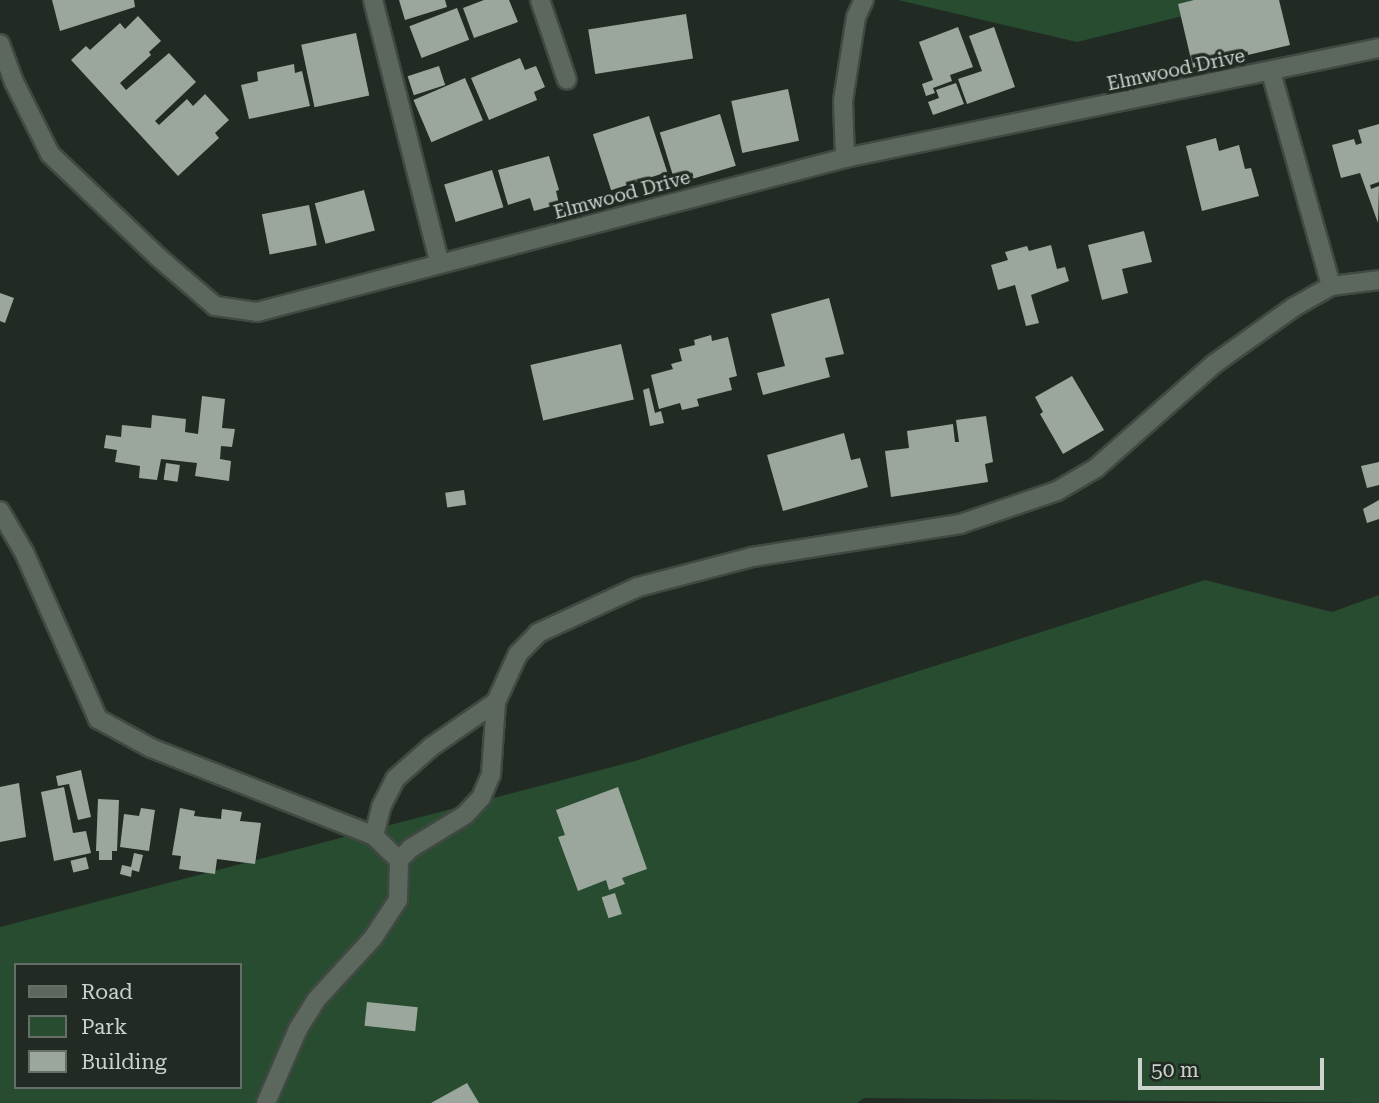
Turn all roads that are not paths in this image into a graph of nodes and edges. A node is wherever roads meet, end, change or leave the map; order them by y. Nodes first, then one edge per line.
1 (373, 0) edge
2 (540, 0) edge
3 (864, 0) edge
4 (0, 44) edge
5 (1379, 48) edge
6 (1271, 72) junction
7 (567, 80) dead end
8 (845, 158) junction
9 (440, 264) junction
10 (1379, 280) edge
11 (1331, 286) junction
12 (0, 511) edge
13 (496, 702) junction
14 (374, 836) junction
15 (399, 860) junction
16 (266, 1103) edge

1 - 9 street
2 - 7 street
3 - 8 street
4 - 9 street, Elmwood Drive
5 - 6 street, Elmwood Drive
6 - 8 street, Elmwood Drive
6 - 11 street
8 - 9 street, Elmwood Drive
10 - 11 street
11 - 13 street
12 - 14 street
13 - 14 street
13 - 15 street
14 - 15 street
15 - 16 street

